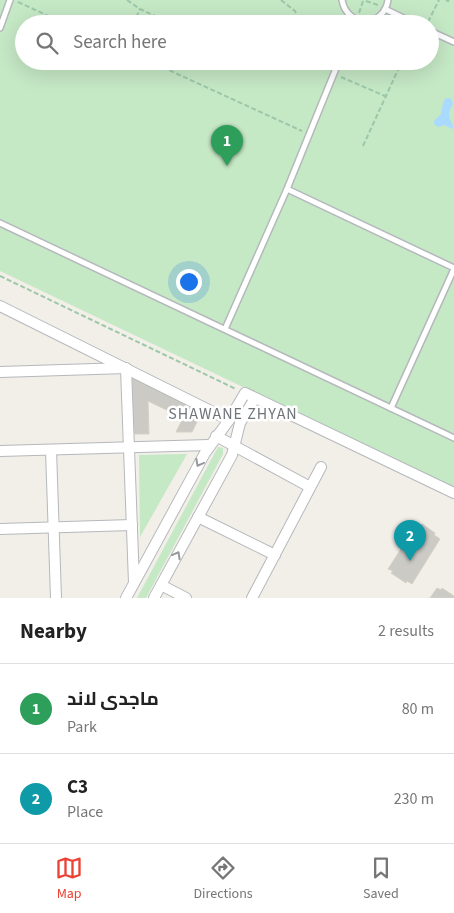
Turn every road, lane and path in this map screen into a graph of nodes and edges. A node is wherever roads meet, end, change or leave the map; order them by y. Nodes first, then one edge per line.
1 (10, 0) edge
2 (127, 0) edge
3 (281, 0) edge
4 (342, 0) edge
5 (365, 0) edge
6 (388, 0) edge
7 (439, 0) edge
8 (18, 2) dead end
9 (379, 5) dead end
10 (140, 9) junction
11 (385, 9) junction
12 (46, 15) edge
13 (137, 15) edge
14 (153, 15) edge
15 (297, 15) edge
16 (351, 15) edge
17 (358, 15) edge
18 (380, 15) edge
19 (397, 15) edge
20 (432, 15) edge
21 (0, 28) edge
22 (439, 35) edge
23 (454, 42) edge
24 (168, 70) edge
25 (335, 70) edge
26 (398, 70) edge
27 (341, 77) dead end
28 (386, 97) junction
29 (302, 132) dead end
30 (363, 146) dead end
31 (286, 188) junction
32 (0, 224) edge
33 (454, 269) edge
34 (0, 276) edge
35 (0, 306) edge
36 (225, 329) junction
37 (126, 368) junction
38 (0, 372) edge
39 (244, 393) junction
40 (255, 398) junction
41 (391, 408) junction
42 (229, 420) junction
43 (216, 436) junction
44 (454, 438) edge
45 (210, 445) junction
46 (129, 447) junction
47 (235, 447) junction
48 (51, 450) junction
49 (0, 451) edge
50 (321, 467) dead end
51 (310, 487) junction
52 (454, 493) edge
53 (198, 516) junction
54 (132, 525) junction
55 (54, 527) junction
56 (0, 529) edge
57 (274, 555) junction
58 (161, 585) junction
59 (134, 586) junction
60 (56, 598) edge
61 (126, 598) edge
62 (154, 598) edge
63 (186, 598) edge
64 (252, 598) edge

1 - 21 lane
2 - 10 path
3 - 15 path
4 - 16 lane
5 - 9 path
5 - 17 path
6 - 11 lane
7 - 20 path
8 - 12 path
10 - 13 path
10 - 14 path
11 - 18 lane
11 - 19 lane
22 - 23 lane
24 - 29 path
25 - 31 lane
26 - 28 path
27 - 28 path
28 - 30 path
31 - 33 lane
31 - 36 lane
32 - 36 lane
33 - 41 lane
34 - 39 path
35 - 37 street
36 - 41 lane
37 - 38 street
37 - 42 street
37 - 46 street
39 - 40 street
39 - 42 street
40 - 47 street
40 - 52 street
41 - 44 lane
42 - 43 street
43 - 45 street
43 - 47 street
45 - 46 street
45 -> 59 street
46 - 48 street
46 - 54 street
47 - 51 street
47 - 53 street
48 - 49 street
48 - 55 street
50 - 51 street
51 - 57 street
53 - 57 street
58 -> 53 street
54 - 55 street
54 - 59 street
55 - 56 street
55 - 60 street
57 - 64 street
58 - 62 street
58 - 63 street
59 - 61 street

